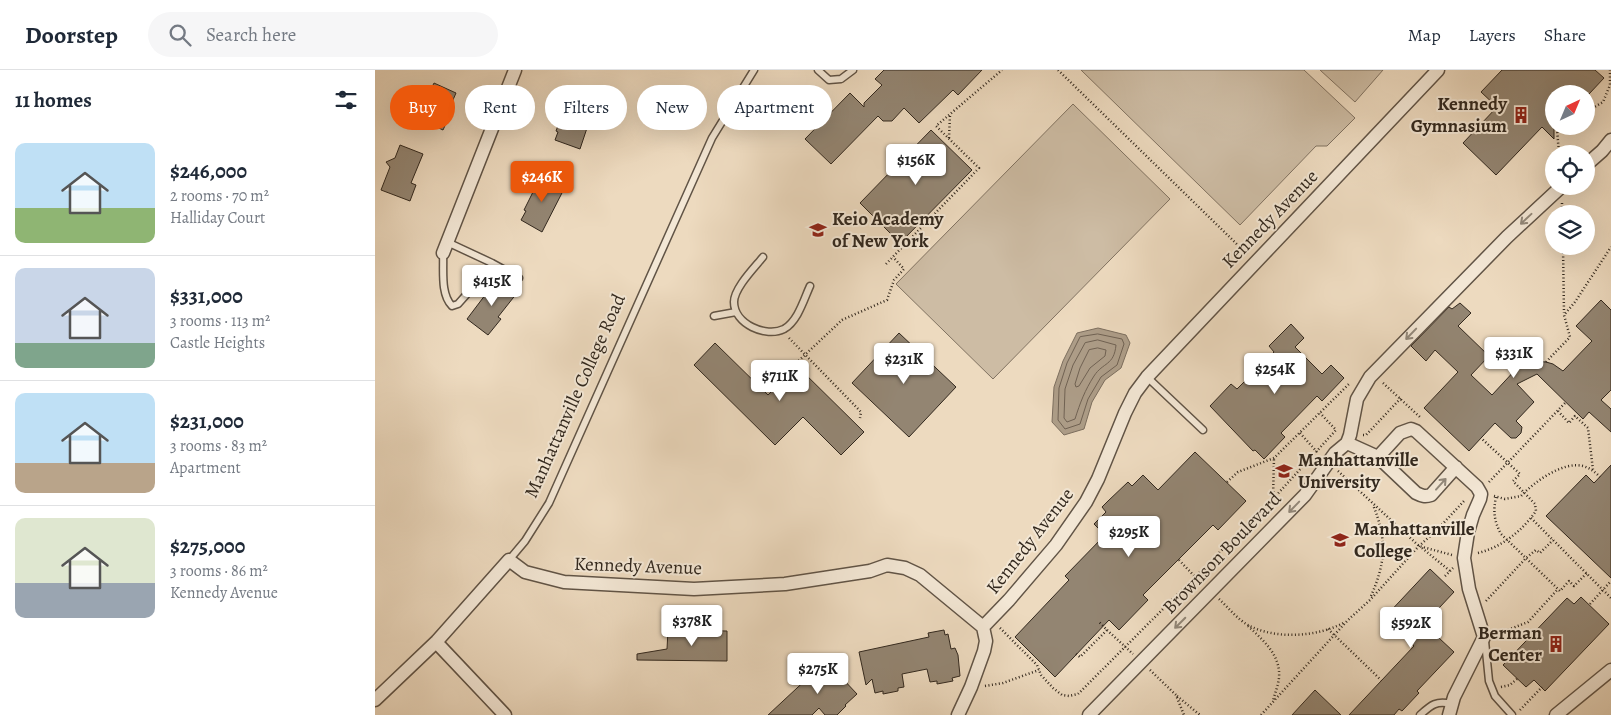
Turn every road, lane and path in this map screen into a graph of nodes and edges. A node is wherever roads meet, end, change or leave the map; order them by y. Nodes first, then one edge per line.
1 (754, 70) edge
2 (818, 70) edge
3 (853, 70) edge
4 (1002, 70) edge
5 (1058, 70) edge
6 (1438, 70) edge
7 (1610, 70) edge
8 (511, 71) edge
9 (1595, 107) edge
10 (950, 114) junction
11 (949, 138) junction
12 (1611, 140) edge
13 (1595, 158) edge
14 (1552, 195) edge
15 (445, 248) junction
16 (1611, 248) edge
17 (1563, 255) edge
18 (763, 256) dead end
19 (893, 257) junction
20 (1255, 262) junction
21 (492, 263) junction
22 (887, 264) dead end
23 (519, 278) dead end
24 (810, 286) dead end
25 (736, 312) junction
26 (1564, 315) junction
27 (713, 316) dead end
28 (780, 330) junction
29 (805, 355) junction
30 (1545, 362) dead end
31 (791, 368) dead end
32 (1147, 377) junction
33 (1401, 398) dead end
34 (1566, 402) dead end
35 (1558, 411) junction
36 (1320, 413) dead end
37 (860, 418) dead end
38 (1203, 430) dead end
39 (1336, 430) junction
40 (1300, 433) dead end
41 (1481, 438) dead end
42 (1349, 439) junction
43 (1316, 451) junction
44 (1378, 457) junction
45 (1274, 458) dead end
46 (1327, 462) junction
47 (1508, 463) junction
48 (1456, 467) junction
49 (1593, 470) junction
50 (1600, 477) dead end
51 (1477, 487) junction
52 (1525, 493) junction
53 (1273, 499) junction
54 (1373, 504) junction
55 (1531, 518) junction
56 (1507, 540) junction
57 (1553, 540) junction
58 (1419, 546) junction
59 (1464, 558) junction
60 (1526, 558) junction
61 (509, 560) junction
62 (1179, 560) dead end
63 (1450, 571) dead end
64 (1587, 573) junction
65 (1195, 576) junction
66 (1611, 581) edge
67 (1558, 589) junction
68 (1604, 589) junction
69 (1211, 592) junction
70 (1611, 598) edge
71 (1370, 600) junction
72 (1590, 604) dead end
73 (1475, 612) junction
74 (1348, 620) junction
75 (1099, 622) dead end
76 (987, 623) junction
77 (1247, 624) junction
78 (1328, 629) junction
79 (1335, 636) junction
80 (1484, 637) junction
81 (436, 642) junction
82 (1076, 654) dead end
83 (1039, 670) junction
84 (1611, 670) edge
85 (1518, 678) dead end
86 (1381, 680) dead end
87 (971, 686) junction
88 (1542, 687) dead end
89 (1493, 689) junction
90 (1176, 695) dead end
91 (375, 700) edge
92 (1273, 702) junction
93 (1450, 710) edge
94 (505, 715) edge
95 (958, 715) edge
96 (1089, 715) edge
97 (1200, 715) edge
98 (1261, 715) edge
99 (1420, 715) edge
100 (1514, 715) edge
101 (1556, 715) edge

1 - 61 lane, Manhattanville College Road
2 - 3 lane
4 - 10 path
5 - 20 path
6 - 20 street, Kennedy Avenue
7 - 9 path
8 - 15 street
10 - 11 path
10 - 11 path
11 - 19 path
12 - 13 street
14 -> 42 street
15 - 21 lane
15 - 21 lane
16 - 26 path
17 - 26 path
18 - 25 lane
19 - 22 path
19 - 29 path
20 - 32 street, Kennedy Avenue
21 - 23 lane
24 - 28 lane
25 - 27 lane
25 - 28 lane
26 - 30 path
28 - 29 path
29 - 31 path
29 - 37 path
32 - 38 lane
32 - 76 street, Kennedy Avenue
33 - 42 path
34 - 35 path
35 - 47 path
35 - 49 path
36 - 39 path
39 - 42 path
39 - 43 path
40 - 43 path
41 - 47 path
42 - 44 street
42 - 46 street, Brownson Boulevard
43 - 46 path
43 - 53 path
44 - 48 street
44 -> 48 street
45 - 53 path
46 - 54 path
46 -> 69 street, Brownson Boulevard
47 - 51 path
47 - 52 path
48 - 51 street
49 - 50 path
49 - 52 path
51 - 58 path
51 - 59 street
52 - 55 path
52 - 56 path
53 - 65 path
54 - 58 path
54 - 71 path
55 - 56 path
55 - 57 path
56 - 59 path
56 - 60 path
57 - 60 path
57 - 64 path
58 - 59 path
58 - 63 path
58 - 71 path
59 - 73 street
60 - 67 path
60 - 73 path
61 - 76 street, Kennedy Avenue
61 - 81 street, Manhattanville College Road
62 - 65 path
64 - 67 path
64 - 68 path
65 - 69 path
65 - 83 path
66 - 68 path
67 - 80 path
68 - 70 path
68 - 72 path
69 - 77 path
69 -> 96 street, Brownson Boulevard
71 - 74 path
73 - 80 street
74 - 78 path
74 - 79 path
75 - 82 path
76 - 83 path
76 - 87 street
77 - 78 path
77 - 92 path
78 - 79 path
79 - 86 path
79 - 92 path
80 - 89 lane
80 - 93 street
81 - 91 street, Manhattanville College Road
81 - 94 street
83 - 87 path
84 - 101 street
85 - 89 path
87 - 95 street
88 - 100 path
89 - 100 lane
90 - 97 path
92 - 98 path
93 - 99 lane

